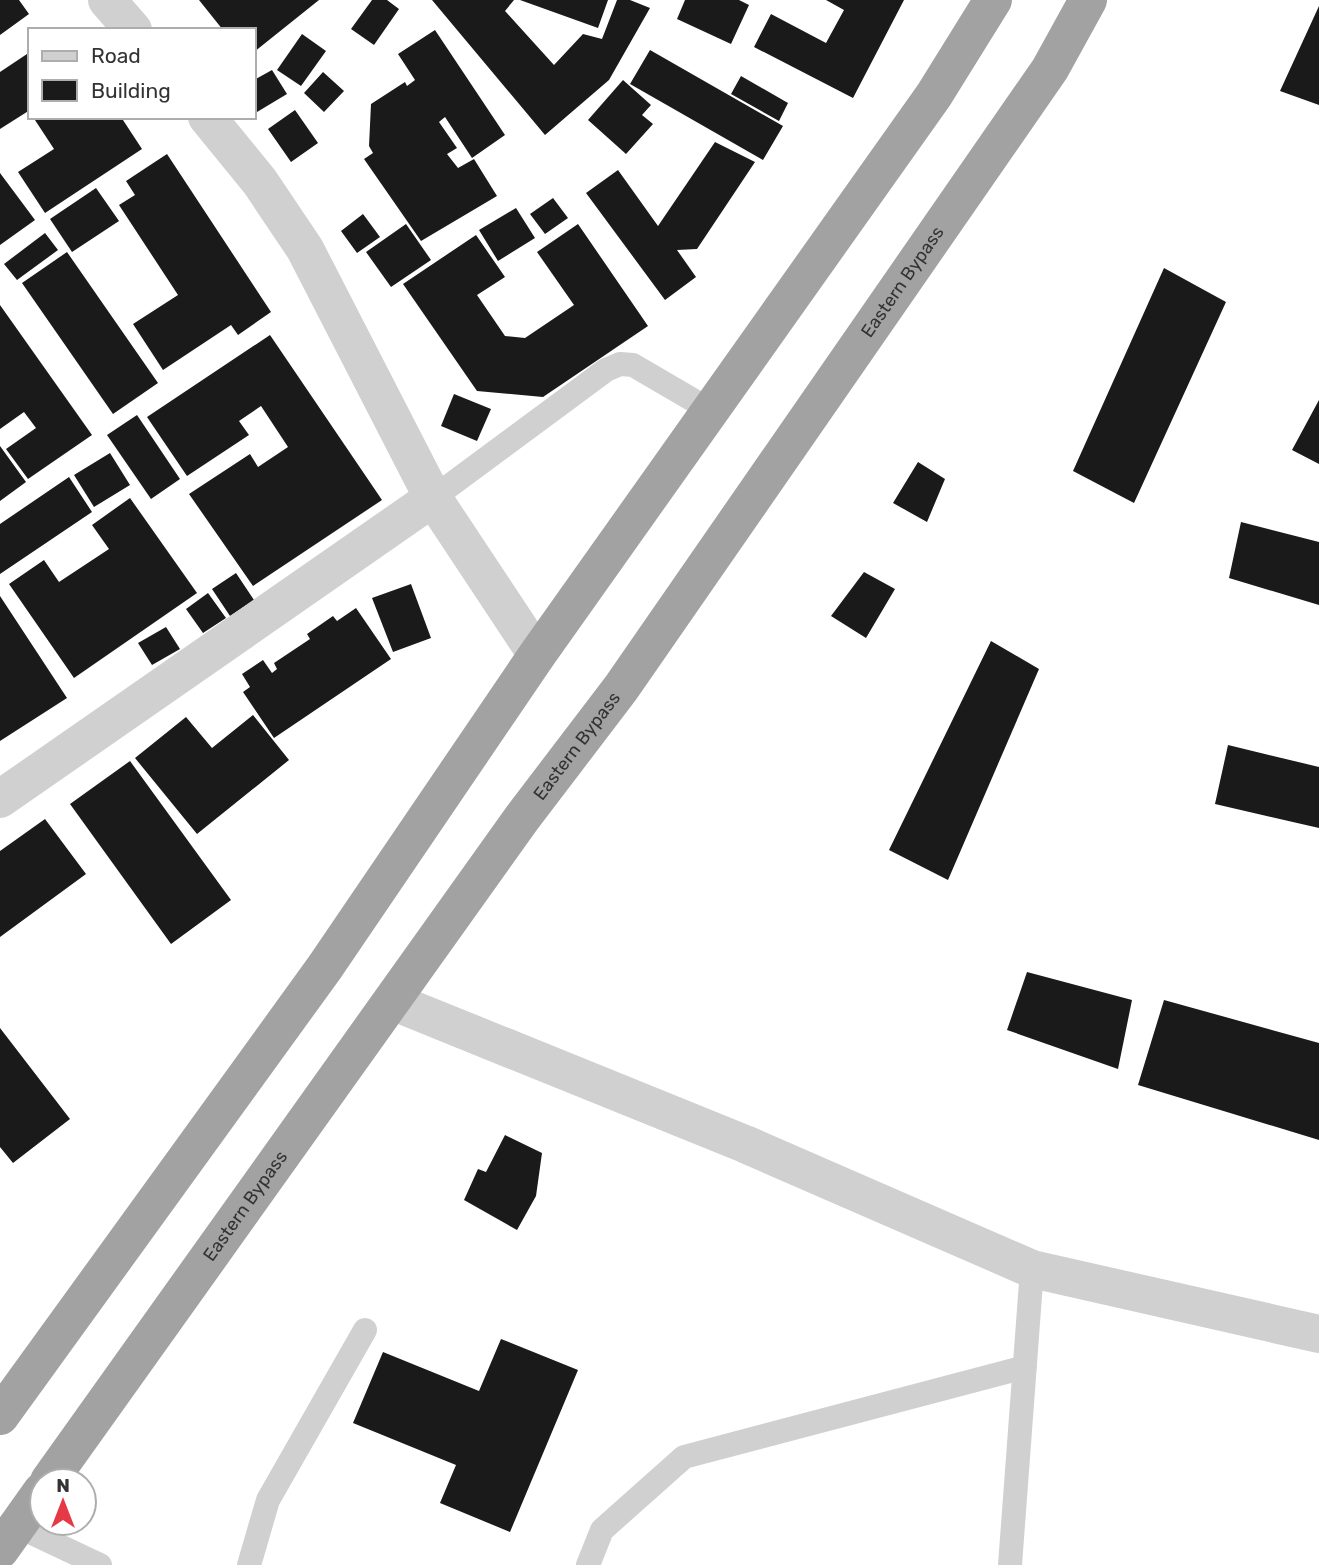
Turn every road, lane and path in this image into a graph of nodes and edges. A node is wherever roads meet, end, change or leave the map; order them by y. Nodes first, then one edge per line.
1 (107, 0) edge
2 (993, 0) edge
3 (1088, 0) edge
4 (131, 28) edge
5 (209, 119) edge
6 (710, 410) junction
7 (433, 498) junction
8 (537, 655) junction
9 (0, 799) edge
10 (394, 1002) junction
11 (1032, 1269) junction
12 (365, 1329) dead end
13 (1319, 1334) edge
14 (1025, 1367) junction
15 (0, 1416) edge
16 (59, 1467) edge
17 (28, 1510) edge
18 (8, 1538) edge
19 (100, 1565) edge
20 (249, 1565) edge
21 (588, 1565) edge
22 (1010, 1565) edge

1 - 4 street
2 - 6 highway
3 - 10 highway, Eastern Bypass
5 - 7 street
6 - 7 lane
6 - 8 highway
7 - 8 street
7 - 9 street
8 - 15 highway
10 - 11 street
10 - 16 highway, Eastern Bypass
11 - 13 street
11 - 14 lane
12 - 20 lane
14 - 21 lane
14 - 22 lane
17 - 18 highway
18 - 19 lane

